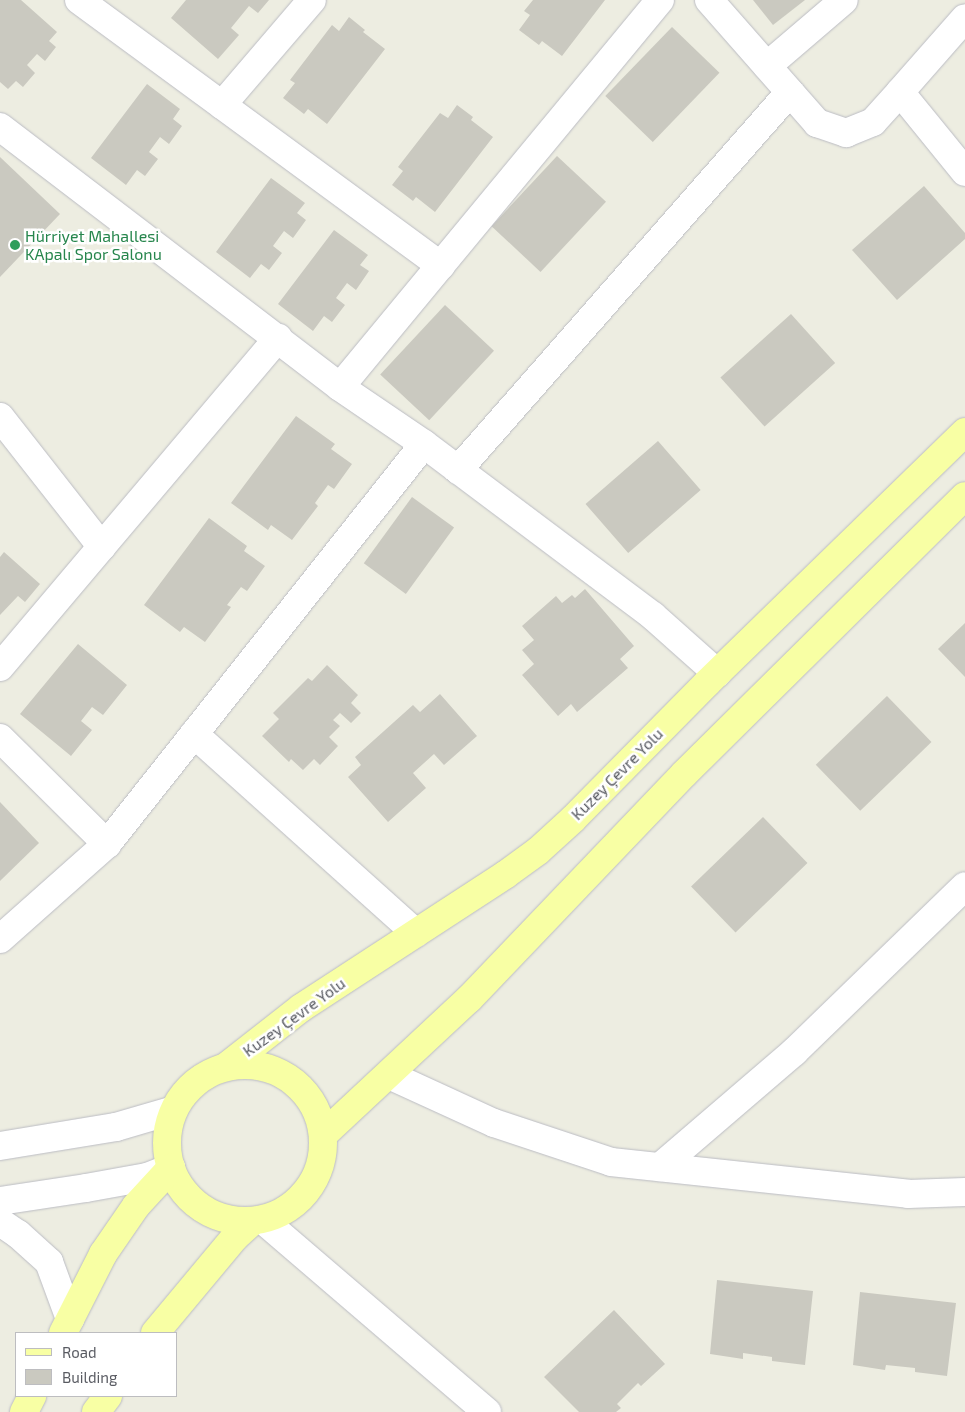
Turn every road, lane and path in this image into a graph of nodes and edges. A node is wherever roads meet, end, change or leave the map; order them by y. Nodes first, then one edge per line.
1 (79, 0) edge
2 (312, 0) edge
3 (660, 0) edge
4 (709, 0) edge
5 (844, 0) edge
6 (965, 18) edge
7 (767, 66) junction
8 (790, 92) junction
9 (900, 92) junction
10 (222, 105) junction
11 (0, 127) edge
12 (965, 172) edge
13 (441, 266) junction
14 (278, 338) junction
15 (340, 387) junction
16 (0, 417) edge
17 (965, 432) edge
18 (424, 444) junction
19 (458, 470) junction
20 (965, 496) edge
21 (102, 546) junction
22 (0, 667) edge
23 (717, 673) junction
24 (194, 734) junction
25 (0, 738) edge
26 (107, 844) junction
27 (965, 886) edge
28 (416, 933) junction
29 (0, 940) edge
30 (227, 1066) junction
31 (389, 1075) junction
32 (174, 1110) junction
33 (323, 1135) junction
34 (0, 1146) edge
35 (660, 1167) junction
36 (171, 1168) junction
37 (965, 1192) edge
38 (0, 1201) edge
39 (258, 1220) junction
40 (0, 1222) edge
41 (67, 1326) edge
42 (156, 1332) edge
43 (32, 1397) edge
44 (107, 1397) edge
45 (24, 1412) edge
46 (96, 1412) edge
47 (488, 1412) edge

1 - 10 street
2 - 10 street
3 - 13 street
4 - 7 street
5 - 7 street
6 - 9 street
7 - 8 street
8 - 9 street
8 - 19 street
9 - 12 street
10 - 13 street
11 - 14 street
13 - 15 street
14 - 15 street
14 - 21 street
15 - 18 street
16 - 21 street
17 - 23 main road, Kuzey Çevre Yolu
18 - 19 street
18 - 24 street
19 - 23 street
20 - 31 main road
21 - 22 street
23 - 28 main road, Kuzey Çevre Yolu
24 - 26 street
24 - 28 street
25 - 26 street
26 - 29 street
27 - 35 street
28 - 30 main road, Kuzey Çevre Yolu
30 - 32 main road
30 - 33 main road
31 - 33 main road
31 - 35 street
32 - 34 street
32 - 36 main road
33 - 39 main road
35 - 37 street
36 - 38 street
36 - 39 main road
36 - 41 main road
39 - 42 main road
39 - 47 street
40 - 41 street
43 - 45 main road
44 - 46 main road

